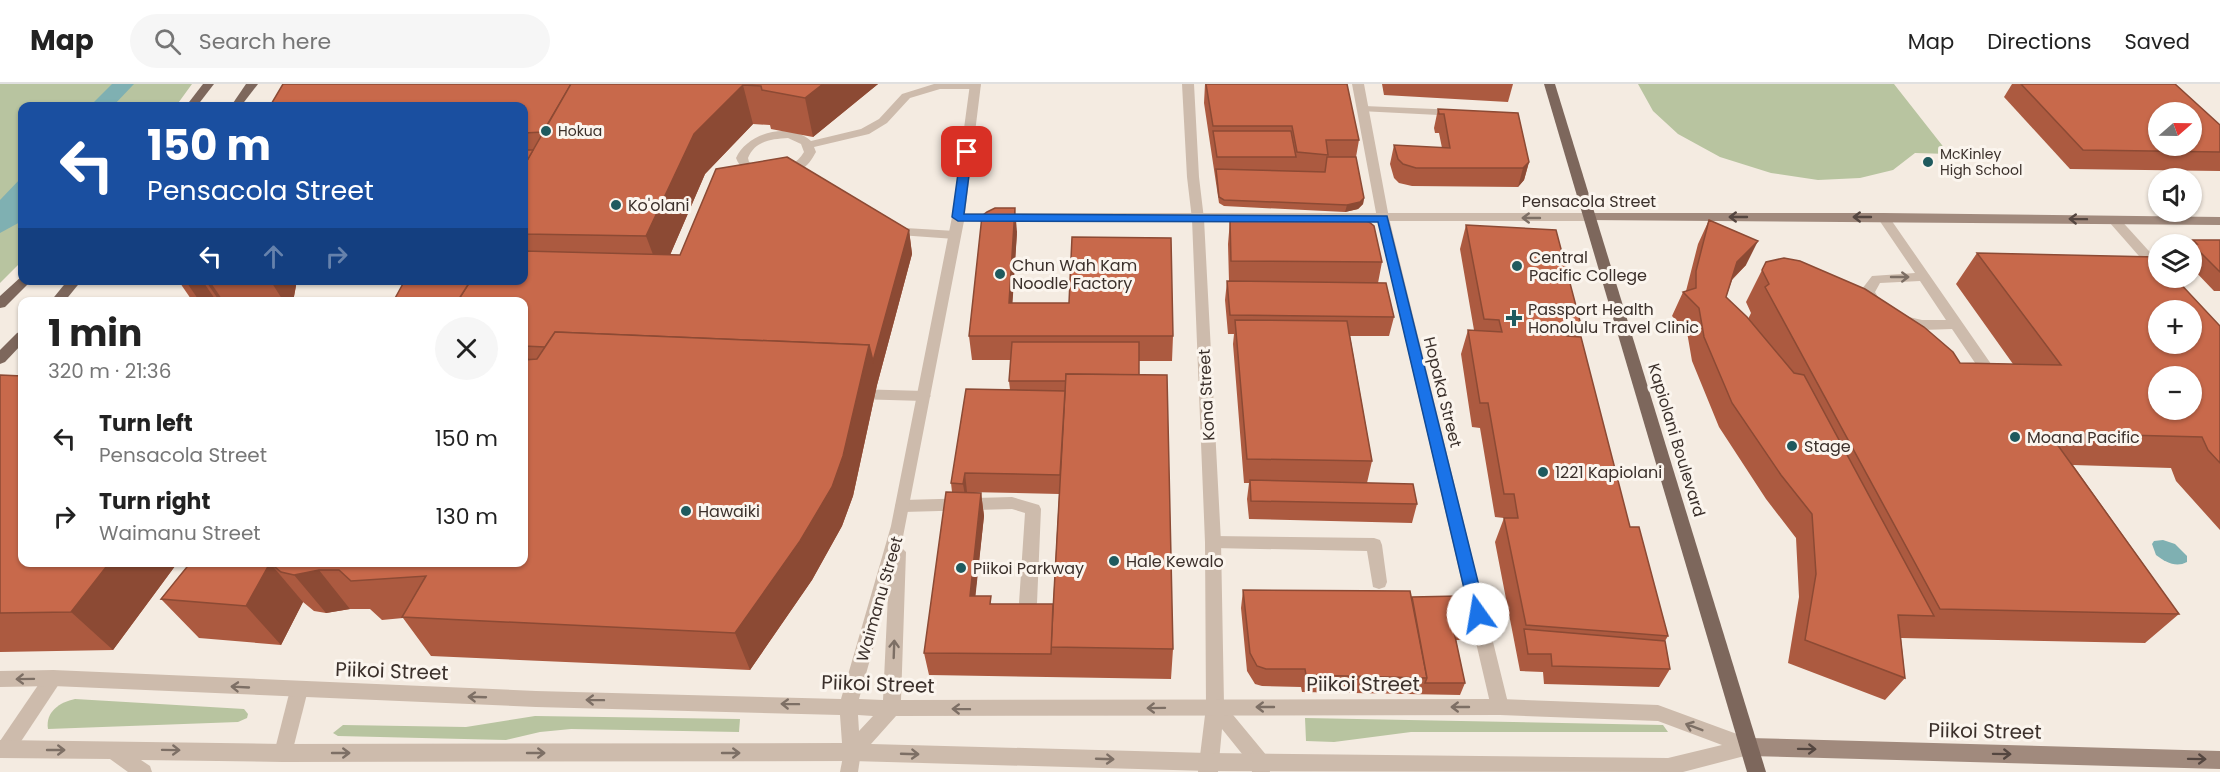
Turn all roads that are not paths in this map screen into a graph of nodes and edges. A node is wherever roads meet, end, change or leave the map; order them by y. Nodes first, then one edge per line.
1 (209, 84) edge
2 (252, 84) edge
3 (1188, 84) edge
4 (1358, 84) edge
5 (1549, 84) edge
6 (975, 85) edge
7 (194, 102) edge
8 (239, 102) edge
9 (1364, 109) junction
10 (1470, 114) edge
11 (809, 146) junction
12 (958, 217) junction
13 (1590, 217) junction
14 (1883, 217) junction
15 (1383, 218) junction
16 (1198, 219) junction
17 (2114, 220) junction
18 (2220, 221) edge
19 (872, 227) edge
20 (955, 235) junction
21 (2148, 258) edge
22 (1924, 277) junction
23 (19, 285) edge
24 (71, 285) edge
25 (61, 297) edge
26 (0, 304) edge
27 (1956, 324) junction
28 (18, 340) edge
29 (0, 359) edge
30 (1999, 387) edge
31 (844, 393) edge
32 (924, 396) junction
33 (903, 506) junction
34 (899, 526) junction
35 (1213, 542) junction
36 (1380, 582) dead end
37 (1028, 603) edge
38 (53, 678) junction
39 (0, 679) edge
40 (299, 690) junction
41 (848, 705) junction
42 (1215, 707) junction
43 (1500, 707) junction
44 (892, 708) junction
45 (1749, 747) junction
46 (2, 749) edge
47 (112, 750) junction
48 (852, 752) junction
49 (283, 753) junction
50 (2220, 760) edge
51 (1208, 767) edge
52 (1260, 767) edge
53 (143, 772) edge
54 (849, 772) edge
55 (1756, 772) edge

1 - 7 main road
2 - 8 main road
3 - 16 street, Kona Street
4 - 9 street, Hopaka Street
5 - 13 main road, Kapiolani Boulevard
6 - 11 street
6 - 12 street, Waimanu Street
9 - 10 street
9 - 15 street, Hopaka Street
11 - 11 street
12 - 16 street, Pensacola Street
12 - 20 street, Waimanu Street
14 -> 13 main road, Pensacola Street
13 -> 15 street, Pensacola Street
13 - 45 main road, Kapiolani Boulevard
17 -> 14 main road, Pensacola Street
14 - 22 street
15 - 16 street, Pensacola Street
15 - 43 street, Hopaka Street
16 - 35 street, Kona Street
17 - 18 main road, Pensacola Street
17 - 21 street
19 - 20 street
20 - 32 street, Waimanu Street
22 - 27 street
27 -> 22 street
23 - 26 main road
24 - 25 main road
27 - 30 street
28 - 29 main road
31 - 32 street
32 - 33 street, Waimanu Street
33 - 34 street, Waimanu Street
33 - 37 street
34 - 41 street, Waimanu Street
44 -> 34 street, Waimanu Street
35 - 36 street
35 - 42 street, Kona Street
38 -> 39 street, Piikoi Street
40 -> 38 street, Piikoi Street
38 - 46 street
41 -> 40 street, Piikoi Street
40 - 49 street
41 - 44 street, Piikoi Street
41 - 48 street, Waimanu Street
43 -> 42 street, Piikoi Street
42 -> 44 street, Piikoi Street
42 - 51 street, Kona Street
42 - 52 street
45 -> 43 street, Piikoi Street
44 - 48 street
45 -> 50 main road, Piikoi Street
45 - 52 street, Piikoi Street
45 - 55 main road, Kapiolani Boulevard
46 -> 47 street, Piikoi Street
47 -> 49 street, Piikoi Street
47 - 53 street
49 -> 48 street, Piikoi Street
48 -> 51 street, Piikoi Street
48 - 54 street, Waimanu Street
51 - 52 street, Piikoi Street

